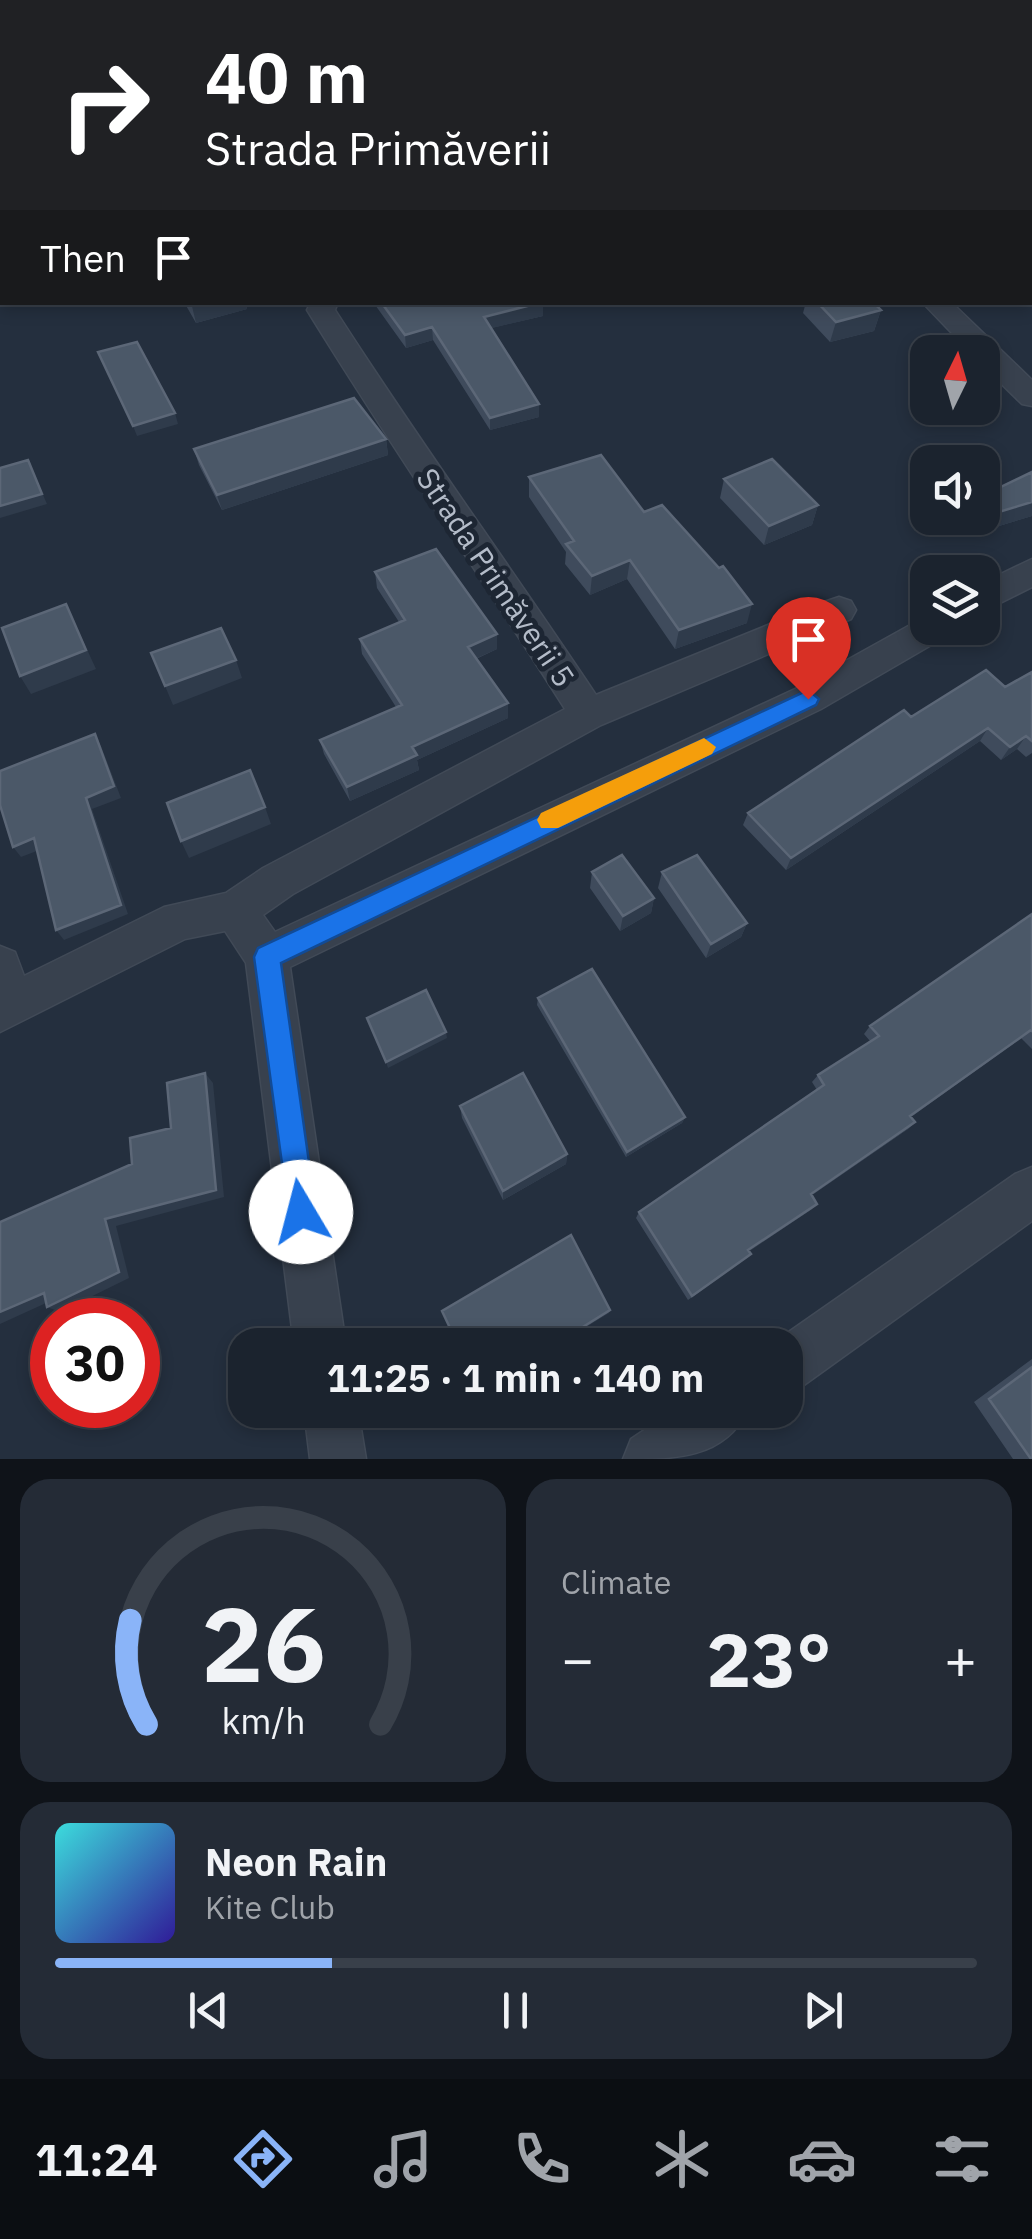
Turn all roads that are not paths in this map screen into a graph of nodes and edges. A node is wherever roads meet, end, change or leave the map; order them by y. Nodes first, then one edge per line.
1 (323, 305) edge
2 (938, 305) edge
3 (1032, 397) edge
4 (1032, 571) edge
5 (1000, 590) edge
6 (838, 610) dead end
7 (910, 642) edge
8 (588, 714) junction
9 (235, 910) junction
10 (268, 957) junction
11 (3, 994) edge
12 (1032, 1191) edge
13 (318, 1328) edge
14 (803, 1353) edge
15 (334, 1428) edge
16 (695, 1428) edge
17 (338, 1459) edge
18 (651, 1459) edge

1 - 8 street, Strada Primăverii 5
2 - 3 street
4 - 5 street
6 - 8 street
7 - 10 street
8 - 9 street, Strada Primăverii 5
9 - 10 street
9 - 11 street
10 - 13 street
12 - 14 street
15 - 17 street
16 - 18 street

